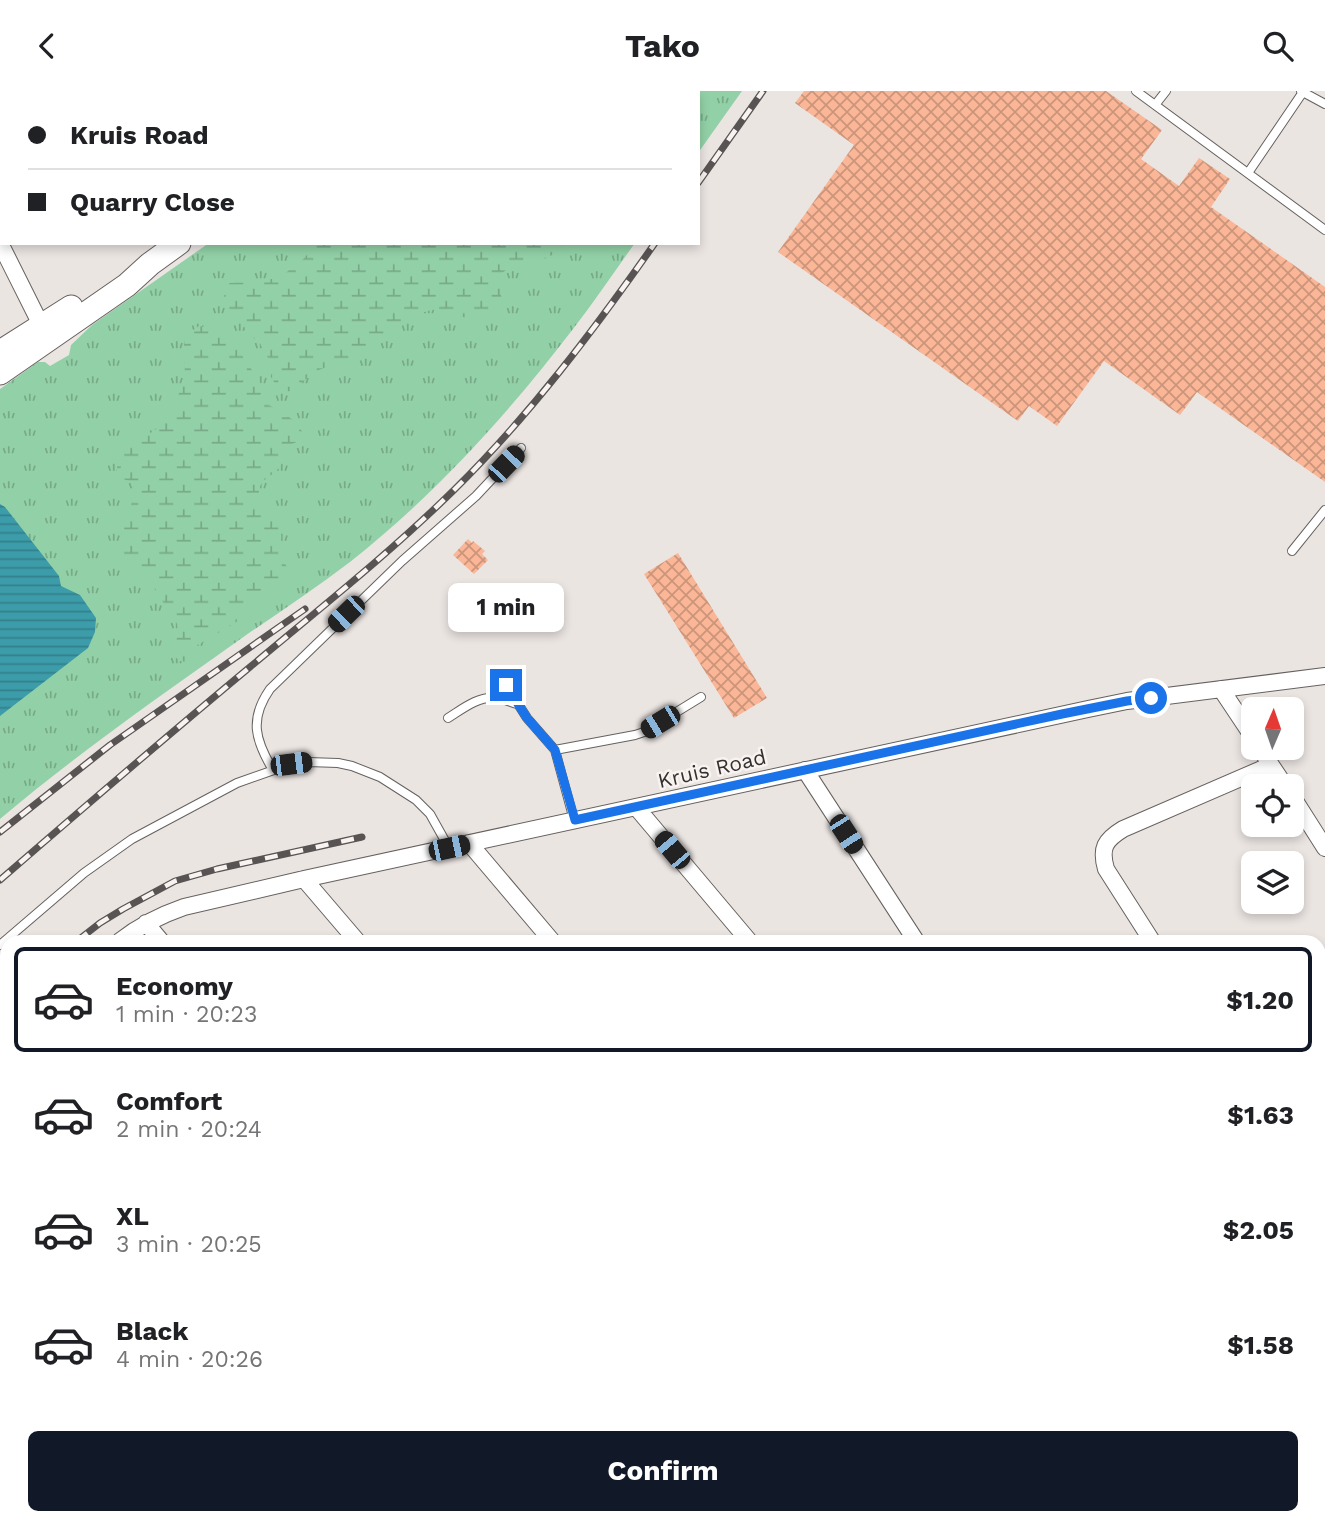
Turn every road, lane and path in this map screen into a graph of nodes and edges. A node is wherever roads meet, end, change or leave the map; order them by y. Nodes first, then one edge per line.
1 (1136, 91) edge
2 (1166, 91) edge
3 (1302, 92) edge
4 (1155, 104) junction
5 (1325, 104) edge
6 (1248, 173) junction
7 (1325, 230) edge
8 (1, 245) edge
9 (176, 245) edge
10 (44, 333) junction
11 (0, 352) edge
12 (0, 373) edge
13 (522, 448) dead end
14 (1325, 510) edge
15 (1292, 551) dead end
16 (1325, 676) edge
17 (506, 685) dead end
18 (1221, 689) junction
19 (701, 697) dead end
20 (517, 704) junction
21 (448, 718) dead end
22 (1241, 719) edge
23 (555, 750) junction
24 (1268, 760) edge
25 (1271, 765) junction
26 (273, 769) junction
27 (805, 769) junction
28 (1277, 774) edge
29 (636, 807) junction
30 (1304, 815) edge
31 (575, 820) junction
32 (469, 843) junction
33 (449, 848) junction
34 (1325, 848) edge
35 (304, 879) junction
36 (146, 923) junction
37 (12, 935) edge
38 (129, 935) edge
39 (155, 935) edge
40 (352, 935) edge
41 (547, 935) edge
42 (740, 935) edge
43 (912, 935) edge
44 (1148, 935) edge

1 - 4 lane
2 - 4 lane
3 - 5 lane
3 - 6 lane
4 - 6 lane
6 - 7 lane
8 - 10 street
9 - 10 main road
10 - 11 main road
10 - 12 main road
13 - 26 lane
14 - 15 lane
16 - 18 street, Kruis Road
17 - 20 lane
18 - 22 street
18 - 27 street, Kruis Road
19 - 23 lane
20 - 21 lane
20 - 23 lane
23 - 31 lane
24 - 25 street
25 - 28 street
25 - 44 street
26 - 33 lane
26 - 37 lane
27 - 29 street, Kruis Road
27 - 43 street
29 - 31 street, Kruis Road
29 - 42 street
30 - 34 street
31 - 32 street, Kruis Road
32 - 33 street, Kruis Road
32 - 41 street
33 - 35 street, Kruis Road
35 - 36 street, Kruis Road
35 - 40 street
36 - 38 street, Kruis Road
36 - 39 street

